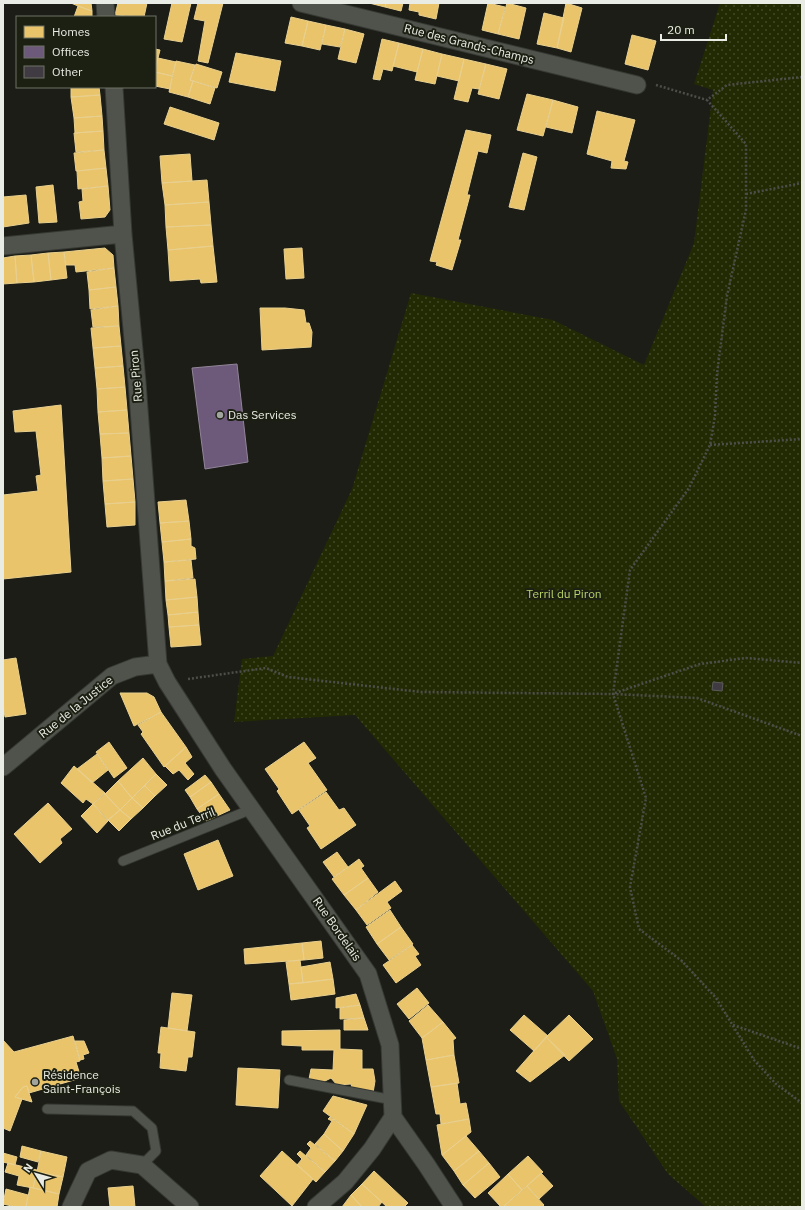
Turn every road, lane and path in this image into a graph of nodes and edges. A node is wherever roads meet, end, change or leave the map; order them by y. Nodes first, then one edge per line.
1 (105, 3) edge
2 (301, 3) edge
3 (106, 16) edge
4 (802, 77) edge
5 (637, 85) joint
6 (114, 88) edge
7 (708, 100) junction
8 (802, 182) edge
9 (746, 194) junction
10 (123, 234) junction
11 (3, 246) edge
12 (802, 439) edge
13 (710, 444) junction
14 (802, 663) edge
15 (158, 664) junction
16 (167, 682) junction
17 (613, 694) junction
18 (802, 736) edge
19 (3, 767) edge
20 (252, 809) junction
21 (123, 861) dead end
22 (733, 1025) junction
23 (802, 1049) edge
24 (290, 1080) dead end
25 (393, 1100) junction
26 (802, 1104) edge
27 (48, 1109) dead end
28 (393, 1118) junction
29 (142, 1165) junction
30 (71, 1207) edge
31 (190, 1207) edge
32 (316, 1207) edge
33 (454, 1207) edge

1 - 3 street
2 - 5 street, Rue des Grands-Champs
4 - 7 path
5 - 7 path
6 - 10 street, Rue Piron
7 - 9 path
8 - 9 path
9 - 13 path
10 - 11 street
10 - 15 street, Rue Piron
12 - 13 path
13 - 17 path
14 - 17 path
15 - 16 street, Rue Bordelais
15 - 19 street, Rue de la Justice
16 - 17 path
16 - 20 street, Rue Bordelais
17 - 18 path
17 - 22 path
20 - 21 lane, Rue du Terril
20 - 25 street, Rue Bordelais
22 - 23 path
22 - 26 path
24 - 25 lane
25 - 28 street, Rue Bordelais
27 - 29 lane
28 - 32 street
28 - 33 street
29 - 30 street
29 - 31 street

